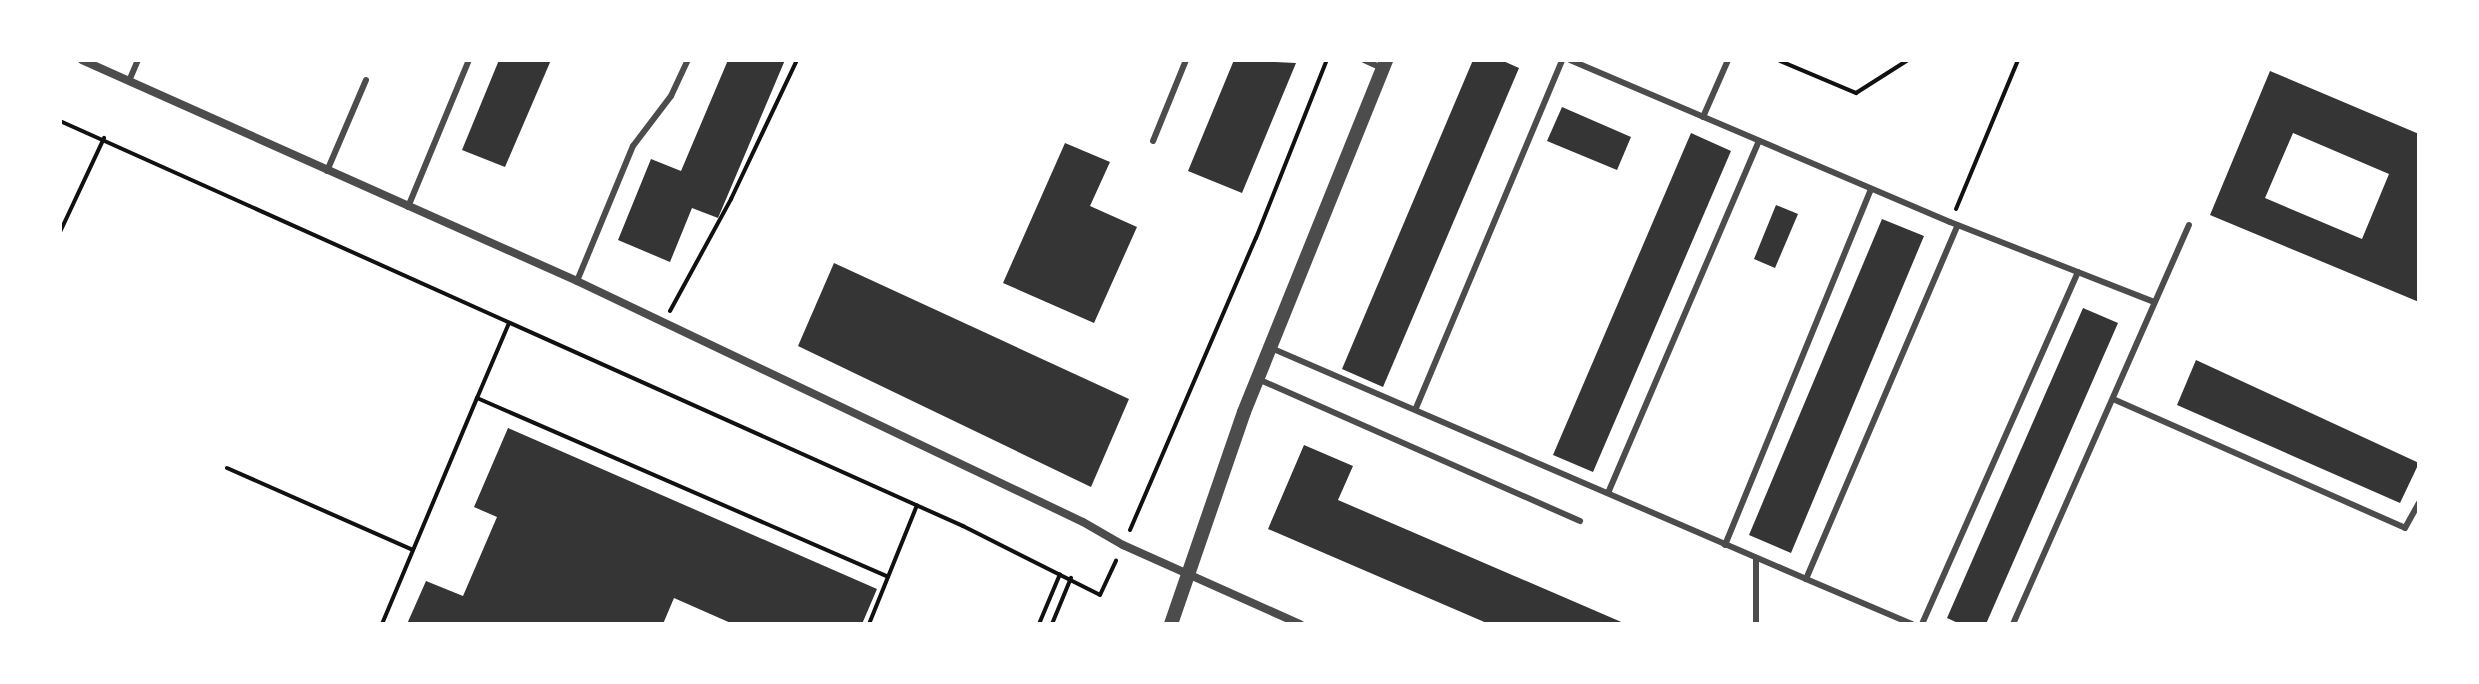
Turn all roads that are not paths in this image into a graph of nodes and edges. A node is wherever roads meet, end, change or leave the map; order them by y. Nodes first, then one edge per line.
1 (82, 60) edge
2 (138, 60) edge
3 (469, 60) edge
4 (688, 60) edge
5 (1186, 60) edge
6 (1364, 60) edge
7 (1562, 60) edge
8 (1570, 60) edge
9 (1728, 60) edge
10 (1384, 64) edge
11 (366, 80) dead end
12 (129, 81) junction
13 (1703, 117) junction
14 (1153, 141) dead end
15 (1759, 141) junction
16 (327, 171) junction
17 (1871, 189) junction
18 (408, 207) junction
19 (1954, 223) junction
20 (2189, 225) dead end
21 (2078, 272) junction
22 (577, 281) junction
23 (2154, 302) junction
24 (1271, 348) junction
25 (1258, 379) junction
26 (2113, 399) junction
27 (1416, 408) junction
28 (1608, 493) junction
29 (2419, 503) edge
30 (1580, 521) dead end
31 (1725, 545) junction
32 (1756, 558) junction
33 (1189, 576) junction
34 (1806, 579) junction
35 (1171, 624) edge
36 (1300, 624) edge
37 (1756, 624) edge
38 (1912, 624) edge
39 (1922, 624) edge
40 (2013, 624) edge

1 - 12 street
2 - 12 lane
3 - 18 lane
4 - 22 lane
5 - 14 lane
6 - 10 lane
7 - 27 lane
8 - 13 lane
9 - 13 lane
10 - 24 street
11 - 16 lane
12 - 16 street
13 - 15 lane
15 - 17 lane
15 - 28 lane
16 - 18 street
17 - 19 lane
17 - 31 lane
18 - 22 street
19 - 21 lane
19 - 34 lane
20 - 23 lane
21 - 23 lane
21 - 39 lane
22 - 33 street
23 - 26 lane
24 - 25 street
24 - 27 lane
25 - 30 lane
25 - 33 street
26 - 29 lane
26 - 40 lane
27 - 28 lane
28 - 31 lane
31 - 32 lane
32 - 34 lane
32 - 37 lane
33 - 35 street
33 - 36 street
34 - 38 lane

